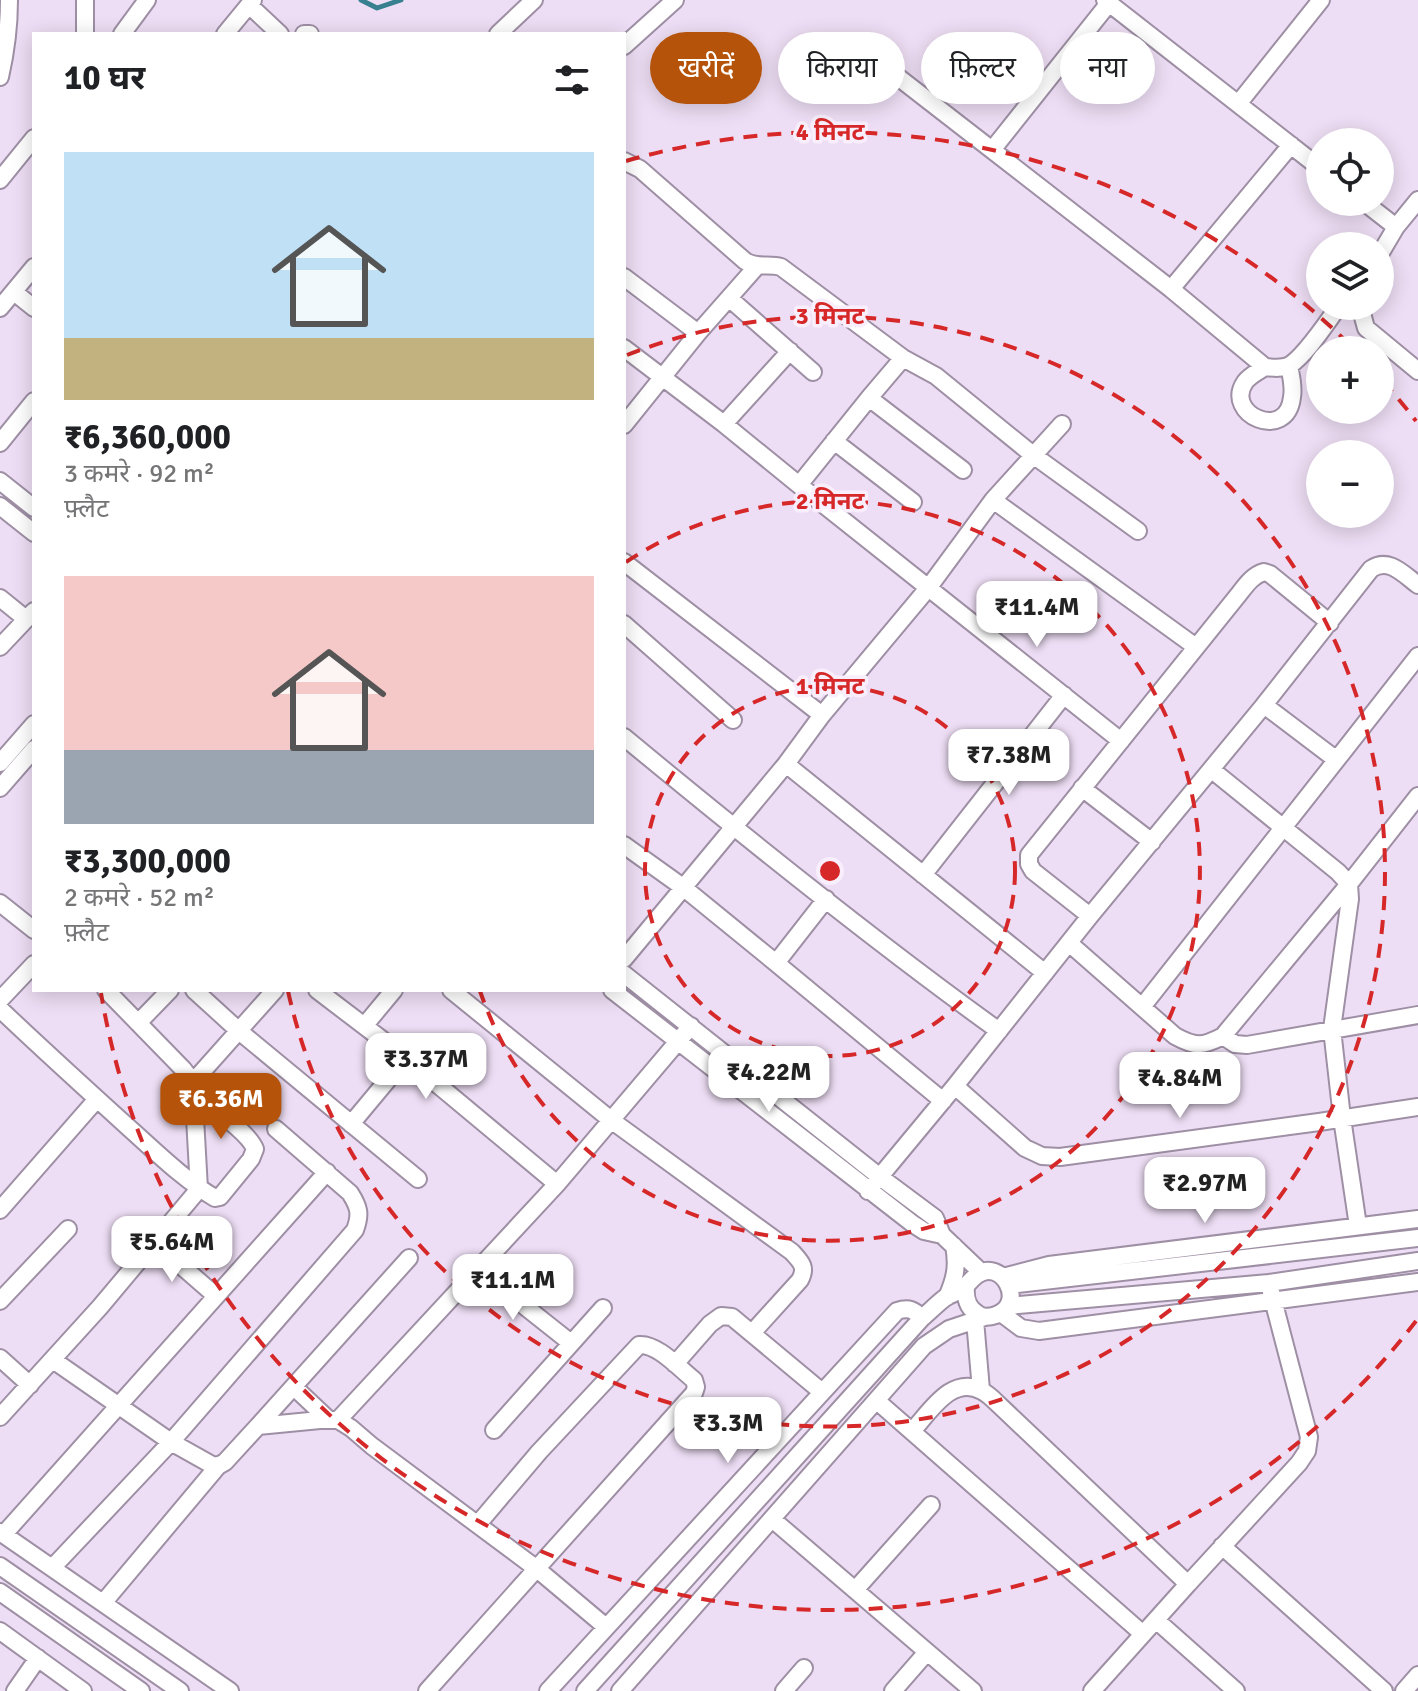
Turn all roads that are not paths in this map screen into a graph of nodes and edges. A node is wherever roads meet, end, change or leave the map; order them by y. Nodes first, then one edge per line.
1 (9, 0) edge
2 (85, 0) edge
3 (147, 0) edge
4 (534, 0) edge
5 (675, 0) edge
6 (1321, 0) edge
7 (1107, 2) edge
8 (251, 3) edge
9 (85, 32) edge
10 (123, 32) edge
11 (227, 32) edge
12 (278, 32) edge
13 (500, 32) edge
14 (626, 44) edge
15 (0, 77) edge
16 (905, 82) edge
17 (1238, 104) junction
18 (32, 140) edge
19 (1291, 145) junction
20 (992, 150) junction
21 (1306, 157) edge
22 (626, 162) edge
23 (0, 180) edge
24 (1418, 200) edge
25 (1382, 216) edge
26 (1396, 227) junction
27 (1393, 232) edge
28 (757, 266) junction
29 (32, 270) edge
30 (626, 279) edge
31 (1171, 289) junction
32 (14, 292) junction
33 (729, 298) junction
34 (32, 306) edge
35 (0, 308) edge
36 (1328, 320) edge
37 (1364, 320) edge
38 (698, 333) junction
39 (626, 350) edge
40 (790, 351) junction
41 (903, 358) junction
42 (1289, 366) junction
43 (1265, 367) junction
44 (1418, 371) edge
45 (813, 372) dead end
46 (663, 379) junction
47 (869, 398) junction
48 (32, 407) edge
49 (626, 423) edge
50 (724, 424) junction
51 (1062, 424) dead end
52 (834, 441) junction
53 (0, 443) edge
54 (1033, 455) junction
55 (963, 470) dead end
56 (0, 481) edge
57 (799, 485) junction
58 (993, 500) junction
59 (913, 502) dead end
60 (0, 506) edge
61 (32, 506) edge
62 (30, 525) edge
63 (1138, 531) dead end
64 (626, 564) edge
65 (1418, 585) edge
66 (929, 587) junction
67 (0, 598) edge
68 (30, 615) edge
69 (1330, 623) junction
70 (626, 626) edge
71 (0, 647) edge
72 (1196, 647) junction
73 (1418, 656) edge
74 (1064, 695) junction
75 (1264, 705) junction
76 (822, 715) junction
77 (733, 720) dead end
78 (32, 729) edge
79 (626, 739) edge
80 (1121, 741) junction
81 (1342, 753) junction
82 (21, 759) edge
83 (786, 764) junction
84 (1212, 770) junction
85 (1, 786) edge
86 (1082, 788) junction
87 (1416, 802) edge
88 (734, 827) junction
89 (1282, 827) junction
90 (1152, 842) junction
91 (626, 846) edge
92 (923, 875) junction
93 (1349, 884) junction
94 (684, 888) junction
95 (826, 899) junction
96 (0, 903) edge
97 (1090, 916) junction
98 (32, 928) edge
99 (1069, 943) junction
100 (626, 957) edge
101 (776, 963) junction
102 (32, 966) edge
103 (1045, 973) junction
104 (626, 976) edge
105 (110, 992) edge
106 (168, 992) edge
107 (196, 992) edge
108 (273, 992) edge
109 (320, 992) edge
110 (392, 992) edge
111 (453, 992) edge
112 (614, 992) edge
113 (0, 1000) edge
114 (1142, 1007) junction
115 (0, 1009) edge
116 (1418, 1015) edge
117 (138, 1023) junction
118 (365, 1025) junction
119 (691, 1026) junction
120 (1332, 1029) junction
121 (239, 1031) junction
122 (999, 1031) junction
123 (1223, 1036) junction
124 (677, 1042) junction
125 (406, 1058) junction
126 (955, 1086) junction
127 (193, 1088) junction
128 (97, 1099) junction
129 (943, 1101) junction
130 (1418, 1107) edge
131 (1342, 1118) junction
132 (611, 1120) junction
133 (351, 1124) junction
134 (276, 1129) dead end
135 (327, 1172) junction
136 (880, 1177) junction
137 (418, 1179) dead end
138 (557, 1184) junction
139 (199, 1189) junction
140 (868, 1191) junction
141 (0, 1210) edge
142 (1418, 1219) edge
143 (1358, 1226) junction
144 (68, 1229) dead end
145 (1418, 1238) edge
146 (948, 1241) junction
147 (154, 1242) junction
148 (409, 1258) dead end
149 (1418, 1261) edge
150 (479, 1270) junction
151 (981, 1272) junction
152 (1006, 1281) junction
153 (1418, 1282) edge
154 (1269, 1283) junction
155 (966, 1287) junction
156 (216, 1296) junction
157 (947, 1297) junction
158 (0, 1301) edge
159 (1273, 1301) junction
160 (603, 1308) dead end
161 (992, 1314) junction
162 (922, 1318) junction
163 (752, 1333) junction
164 (571, 1343) junction
165 (0, 1358) edge
166 (53, 1360) junction
167 (675, 1364) junction
168 (30, 1385) junction
169 (294, 1387) junction
170 (981, 1390) junction
171 (822, 1392) junction
172 (877, 1401) junction
173 (118, 1406) junction
174 (0, 1417) edge
175 (333, 1420) junction
176 (258, 1426) junction
177 (494, 1430) dead end
178 (912, 1431) junction
179 (171, 1442) junction
180 (218, 1466) junction
181 (931, 1505) dead end
182 (772, 1519) junction
183 (478, 1524) junction
184 (2, 1533) edge
185 (1222, 1546) junction
186 (0, 1566) edge
187 (52, 1568) junction
188 (537, 1569) junction
189 (1188, 1584) junction
190 (855, 1590) junction
191 (0, 1592) edge
192 (103, 1603) junction
193 (67, 1613) junction
194 (1156, 1620) junction
195 (606, 1627) junction
196 (0, 1631) edge
197 (55, 1631) junction
198 (1143, 1634) junction
199 (927, 1652) junction
200 (38, 1658) junction
201 (804, 1668) dead end
202 (1418, 1675) edge
203 (15, 1691) edge
204 (83, 1691) edge
205 (141, 1691) edge
206 (180, 1691) edge
207 (230, 1691) edge
208 (427, 1691) edge
209 (548, 1691) edge
210 (585, 1691) edge
211 (620, 1691) edge
212 (784, 1691) edge
213 (893, 1691) edge
214 (973, 1691) edge
215 (1092, 1691) edge
216 (1236, 1691) edge
217 (1384, 1691) edge
218 (1404, 1691) edge

1 - 15 street
2 - 9 street
3 - 10 street
4 - 13 street
5 - 14 street
6 - 17 street
7 - 17 street
7 - 20 street
8 - 11 street
8 - 12 street
16 - 20 street
17 - 19 street
18 - 23 street
19 - 21 street
19 - 31 street
20 - 31 street
22 - 28 street
24 - 26 street
25 - 26 street
26 - 27 street
28 - 33 street
28 - 41 street
29 - 32 street
30 - 38 street
31 - 43 street
32 - 34 street
32 - 35 street
33 - 38 street
33 - 40 street
36 - 42 street
37 - 44 street
38 - 46 street
39 - 46 street
40 - 45 street
40 - 50 street
41 - 47 street
41 - 54 street
42 - 43 street
42 - 43 street
46 - 49 street
46 - 50 street
47 - 52 street
47 - 55 street
48 - 53 street
50 - 57 street
51 - 54 street
52 - 57 street
52 - 59 street
54 - 58 street
54 - 63 street
56 - 61 street
57 - 66 street
58 - 66 street
58 - 72 street
60 - 62 street
64 - 76 street
65 - 69 street
66 - 74 street
66 - 76 street
67 - 68 street
68 - 71 street
69 - 72 street
69 - 75 street
70 - 77 street
72 - 80 street
73 - 81 street
74 - 80 street
74 - 92 street
75 - 81 street
75 - 84 street
76 - 83 street
78 - 82 street
79 - 88 street
80 - 86 street
81 - 89 street
82 - 85 street
83 - 88 street
83 - 92 street
84 - 89 street
84 - 90 street
86 - 90 street
86 - 97 street
87 - 93 street
88 - 94 street
88 - 95 street
89 - 93 street
89 - 114 street
90 - 97 street
91 - 94 street
92 - 103 street
93 - 120 street
93 - 123 street
94 - 100 street
94 - 101 street
95 - 101 street
95 - 122 street
96 - 98 street
97 - 99 street
99 - 103 street
99 - 114 street
101 - 129 street
102 - 113 street
103 - 122 street
104 - 119 street
105 - 117 street
106 - 117 street
107 - 121 street
108 - 121 street
109 - 118 street
110 - 118 street
111 - 132 street
112 - 124 street
114 - 123 street
115 - 128 street
116 - 120 street
117 - 127 street
118 - 125 street
119 - 124 street
119 - 136 street
120 - 123 street
120 - 131 street
121 - 127 street
121 - 133 street
122 - 126 street
124 - 132 street
124 - 140 street
125 - 133 street
125 - 138 street
126 - 129 street
126 - 131 street
127 - 139 street
127 - 139 street
128 - 139 street
128 - 141 street
129 - 136 street
130 - 131 street
131 - 143 street
132 - 138 street
132 - 163 street
133 - 137 street
134 - 135 street
135 - 156 street
135 - 179 street
136 - 140 street
136 - 146 street
138 - 150 street
139 - 147 street
140 - 146 street
142 - 143 street
143 - 152 street
144 - 158 street
145 - 152 street
146 - 151 street
146 - 157 street
147 - 156 street
147 - 166 street
148 - 169 street
149 - 154 street
150 - 164 street
150 - 175 street
151 - 152 street
151 - 155 street
152 - 161 street
153 - 159 street
154 - 159 street
154 - 161 street
155 - 157 street
155 - 161 street
156 - 173 street
157 - 162 street
159 - 161 street
159 - 185 street
160 - 164 street
161 - 170 street
161 - 172 street
162 - 171 street
162 - 210 street
163 - 167 street
163 - 171 street
164 - 177 street
165 - 168 street
166 - 168 street
166 - 173 street
167 - 183 street
167 - 188 street
168 - 174 street
169 - 175 street
169 - 176 street
170 - 178 street
170 - 189 street
171 - 195 street
172 - 178 street
172 - 182 street
173 - 179 street
173 - 184 street
175 - 176 street
175 - 183 street
176 - 180 street
178 - 198 street
179 - 180 street
179 - 187 street
180 - 192 street
181 - 190 street
182 - 190 street
182 - 211 street
183 - 188 street
184 - 187 street
185 - 189 street
185 - 217 street
186 - 193 street
187 - 192 street
188 - 195 street
188 - 208 street
189 - 194 street
190 - 199 street
191 - 197 street
192 - 207 street
193 - 197 street
193 - 206 street
194 - 198 street
194 - 216 street
195 - 209 street
196 - 200 street
197 - 205 street
198 - 215 street
199 - 213 street
199 - 214 street
200 - 203 street
200 - 204 street
201 - 212 street
202 - 218 street

